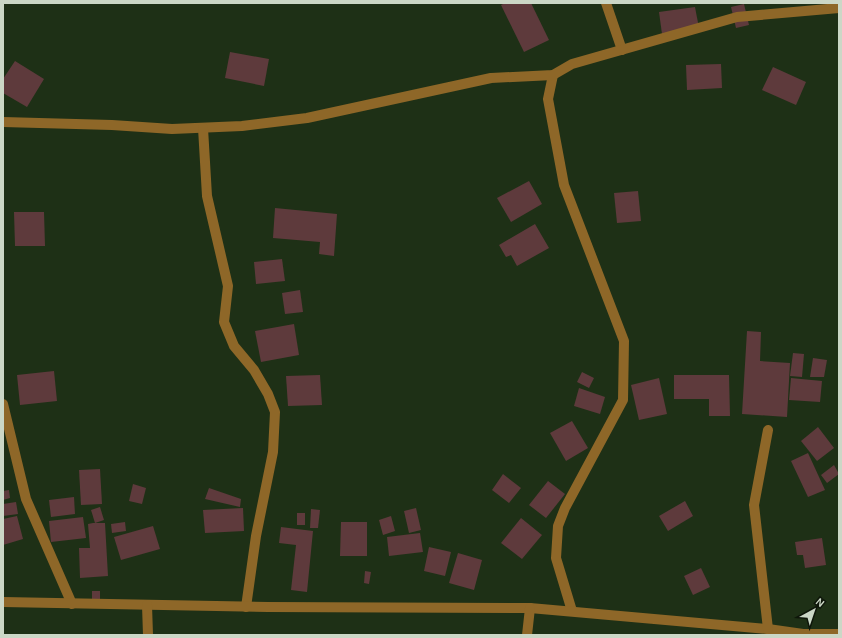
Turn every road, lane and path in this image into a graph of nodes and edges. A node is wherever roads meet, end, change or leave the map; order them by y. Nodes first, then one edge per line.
1 (606, 3) edge
2 (839, 8) edge
3 (622, 50) junction
4 (553, 75) junction
5 (3, 122) edge
6 (203, 128) junction
7 (3, 404) edge
8 (768, 430) dead end
9 (3, 602) edge
10 (72, 604) junction
11 (148, 605) junction
12 (246, 607) junction
13 (530, 608) junction
14 (572, 611) junction
15 (768, 630) junction
16 (839, 634) edge
17 (148, 635) edge
18 (527, 635) edge
19 (803, 635) edge

1 - 3 street
2 - 3 street
3 - 4 street
4 - 6 street
4 - 14 street
5 - 6 street
6 - 12 street
7 - 10 street
8 - 15 street
9 - 10 street
10 - 11 street
11 - 12 street
11 - 17 street
12 - 13 street
13 - 14 street
13 - 18 street
14 - 15 street
15 - 19 street
16 - 19 street

